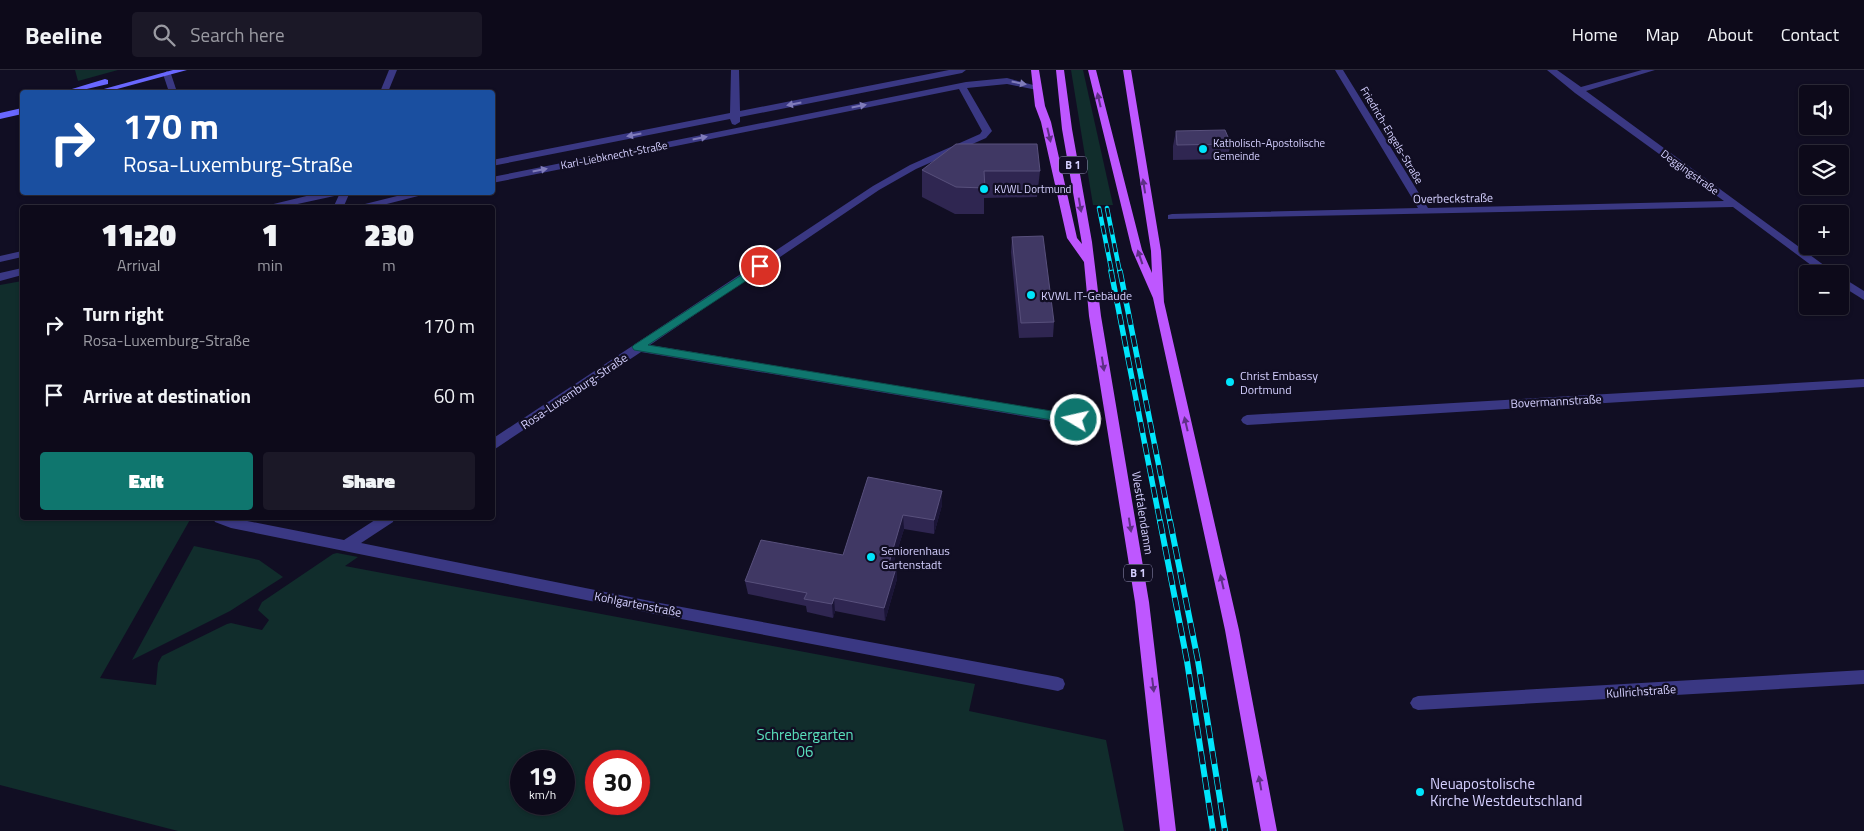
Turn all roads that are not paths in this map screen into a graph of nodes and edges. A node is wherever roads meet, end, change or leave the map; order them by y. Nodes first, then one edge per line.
1 (151, 70) edge
2 (183, 70) edge
3 (393, 70) edge
4 (735, 70) edge
5 (1035, 70) edge
6 (1060, 70) edge
7 (1092, 70) edge
8 (1127, 70) edge
9 (1339, 70) edge
10 (1551, 70) edge
11 (1651, 70) edge
12 (959, 71) edge
13 (167, 74) junction
14 (964, 85) junction
15 (1037, 87) junction
16 (74, 90) edge
17 (104, 90) edge
18 (172, 90) edge
19 (385, 90) edge
20 (1578, 91) junction
21 (20, 104) edge
22 (0, 109) edge
23 (20, 111) edge
24 (0, 116) edge
25 (733, 116) junction
26 (736, 131) junction
27 (495, 162) edge
28 (495, 179) edge
29 (325, 195) edge
30 (415, 195) edge
31 (1734, 204) junction
32 (277, 205) edge
33 (368, 205) edge
34 (1425, 211) junction
35 (1172, 217) dead end
36 (20, 254) edge
37 (0, 258) edge
38 (1088, 260) junction
39 (1819, 265) edge
40 (20, 272) edge
41 (0, 277) edge
42 (1849, 286) edge
43 (1864, 296) edge
44 (1159, 302) junction
45 (637, 347) junction
46 (1864, 383) edge
47 (1076, 420) dead end
48 (1247, 420) dead end
49 (495, 444) edge
50 (224, 520) edge
51 (385, 520) edge
52 (346, 546) junction
53 (1864, 677) edge
54 (1058, 684) dead end
55 (1418, 703) dead end
56 (1168, 831) edge
57 (1269, 831) edge

1 - 16 main road
2 - 13 main road
3 - 19 street
4 - 25 street
5 - 15 main road, Westfalendamm
6 -> 38 main road, Westfalendamm / B 1
44 -> 7 main road
44 -> 8 main road
9 - 34 street, Friedrich-Engels-Straße
10 - 20 street, Deggingstraße
11 - 20 street
12 - 14 street, Karl-Liebknecht-Straße
12 -> 25 street, Karl-Liebknecht-Straße
13 - 17 main road
13 - 18 street
14 -> 15 street, Karl-Liebknecht-Straße
26 -> 14 street, Karl-Liebknecht-Straße
14 - 45 street, Rosa-Luxemburg-Straße
15 -> 38 main road, Westfalendamm
20 - 31 street, Deggingstraße
21 - 22 main road
23 - 24 main road
25 - 26 street
25 -> 27 street, Karl-Liebknecht-Straße
28 -> 26 street, Karl-Liebknecht-Straße
29 - 32 street
30 - 33 street
31 - 34 street, Overbeckstraße
31 - 39 street, Deggingstraße
34 - 35 street, Overbeckstraße
36 - 37 street
38 -> 56 main road, Westfalendamm / B 1
40 - 41 street
42 - 43 street
57 -> 44 main road
45 - 47 street
45 - 49 street, Rosa-Luxemburg-Straße
46 - 48 street, Bovermannstraße
50 - 52 street, Kohlgartenstraße
51 - 52 street
52 - 54 street, Kohlgartenstraße
53 - 55 street, Kullrichstraße

